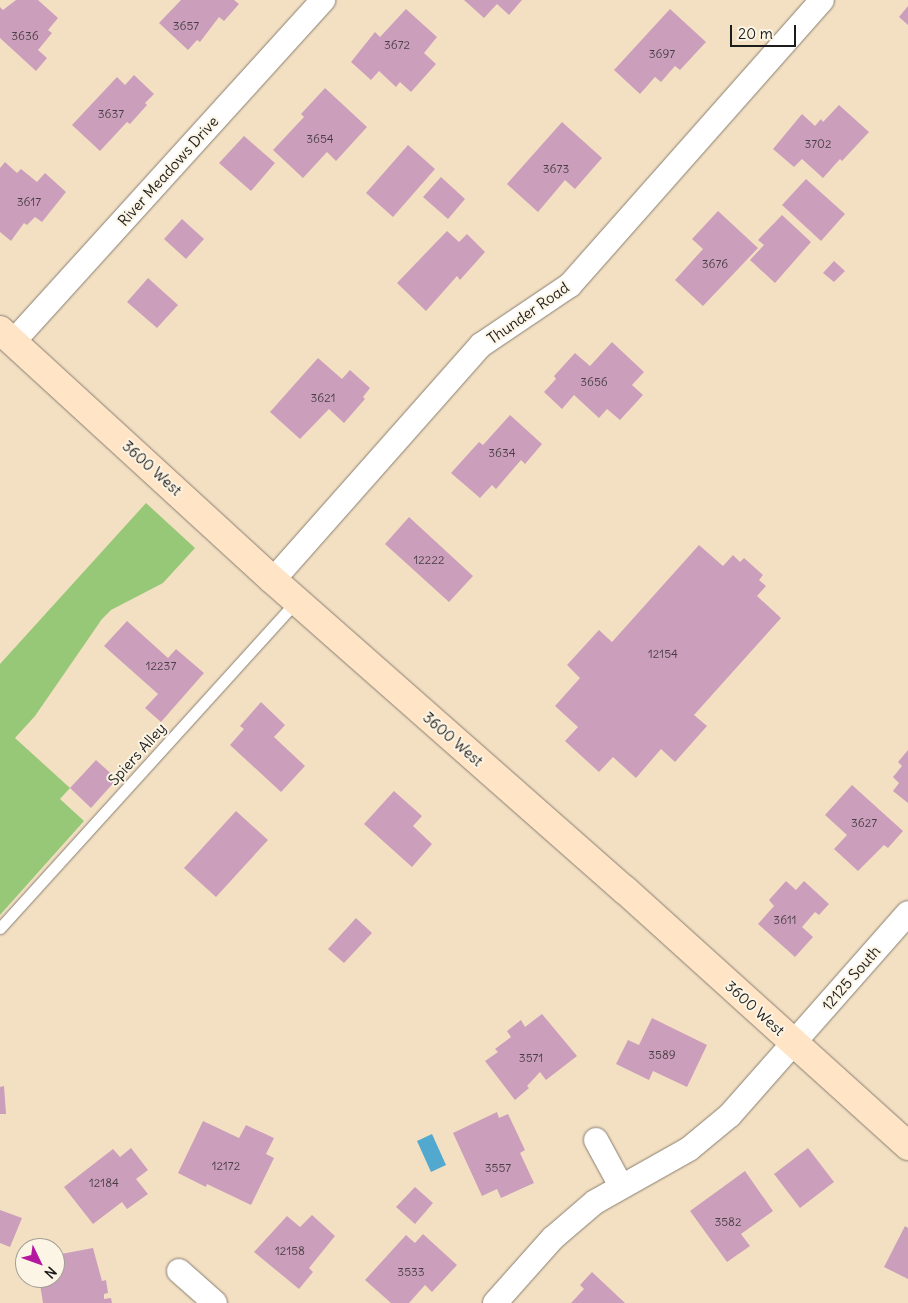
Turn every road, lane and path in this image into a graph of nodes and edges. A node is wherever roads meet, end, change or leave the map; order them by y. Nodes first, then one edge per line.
1 (323, 0) edge
2 (822, 0) edge
3 (7, 336) edge
4 (273, 580) junction
5 (296, 600) junction
6 (908, 913) edge
7 (0, 928) edge
8 (794, 1044) junction
9 (596, 1140) dead end
10 (908, 1146) edge
11 (621, 1186) junction
12 (179, 1270) dead end
13 (215, 1303) edge
14 (495, 1303) edge

1 - 3 street, River Meadows Drive
2 - 4 street, Thunder Road
3 - 4 main road, 3600 West
4 - 5 main road, 3600 West
5 - 7 lane, Spiers Alley
5 - 8 main road, 3600 West
6 - 8 street, 12125 South
8 - 10 main road, 3600 West
8 - 11 street, 12125 South
9 - 11 street
11 - 14 street, 12125 South
12 - 13 street

